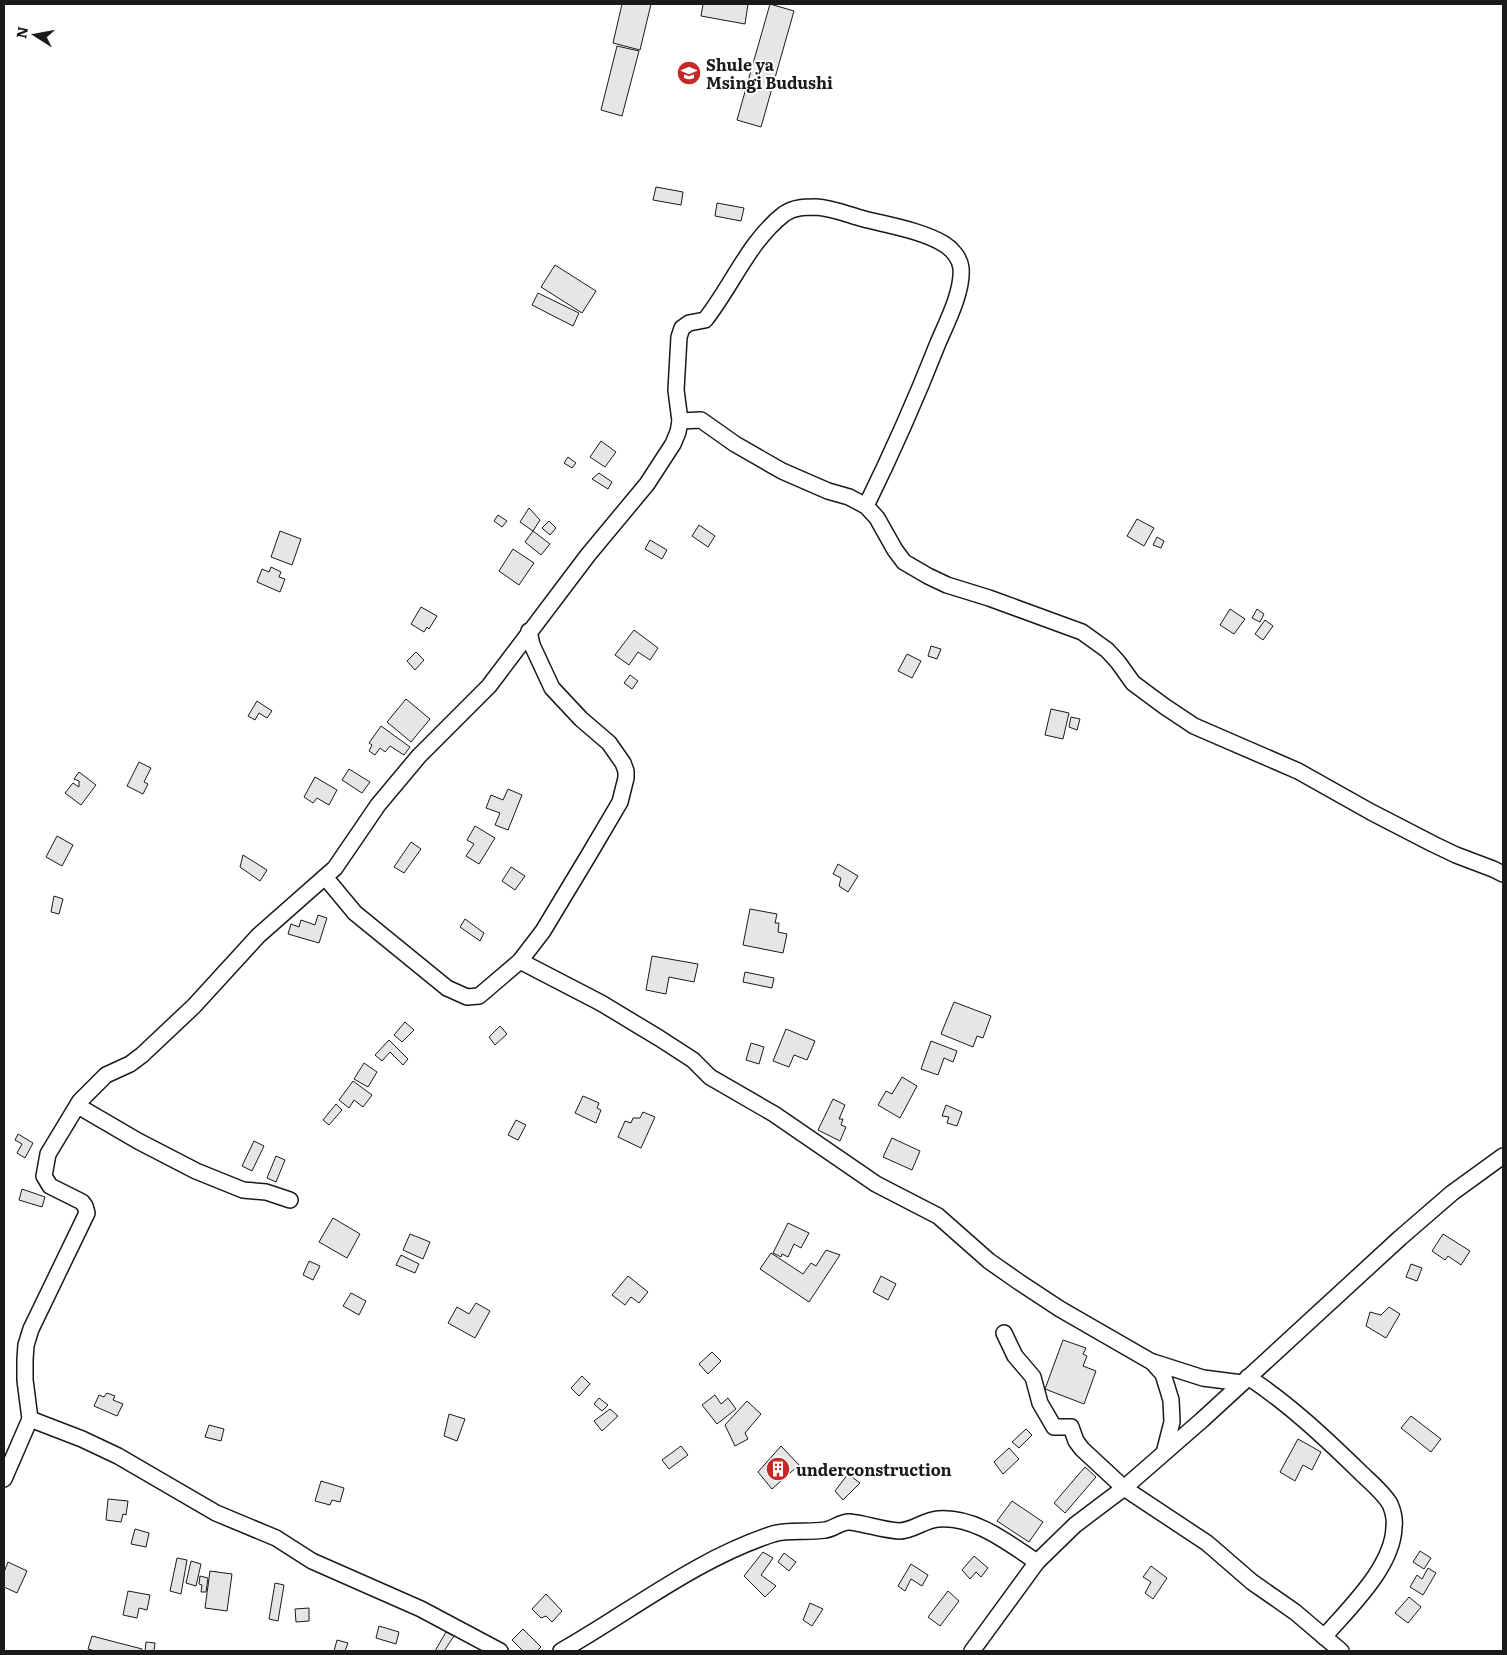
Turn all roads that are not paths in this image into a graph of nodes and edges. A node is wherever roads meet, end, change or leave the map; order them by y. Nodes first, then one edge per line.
1 (680, 421) junction
2 (866, 506) junction
3 (529, 631) junction
4 (1503, 874) edge
5 (325, 877) junction
6 (520, 961) junction
7 (78, 1106) junction
8 (1503, 1156) edge
9 (290, 1200) dead end
10 (1004, 1333) dead end
11 (1152, 1362) junction
12 (1245, 1380) junction
13 (30, 1419) junction
14 (1164, 1453) junction
15 (4, 1479) edge
16 (1124, 1488) junction
17 (1037, 1562) junction
18 (1324, 1637) junction
19 (500, 1651) edge
20 (561, 1651) edge
21 (972, 1651) edge
22 (1341, 1651) edge

1 - 2 street
1 - 2 street
1 - 3 street
2 - 4 street
3 - 5 street
3 - 6 street
5 - 6 street
5 - 7 street
6 - 11 street
7 - 9 street
7 - 13 street
8 - 12 street
10 - 16 street
11 - 12 street
11 - 14 street
12 - 14 street
12 - 18 street
13 - 15 street
13 - 19 street
14 - 16 street
16 - 17 street
16 - 18 street
17 - 20 street
17 - 21 street
18 - 22 street

